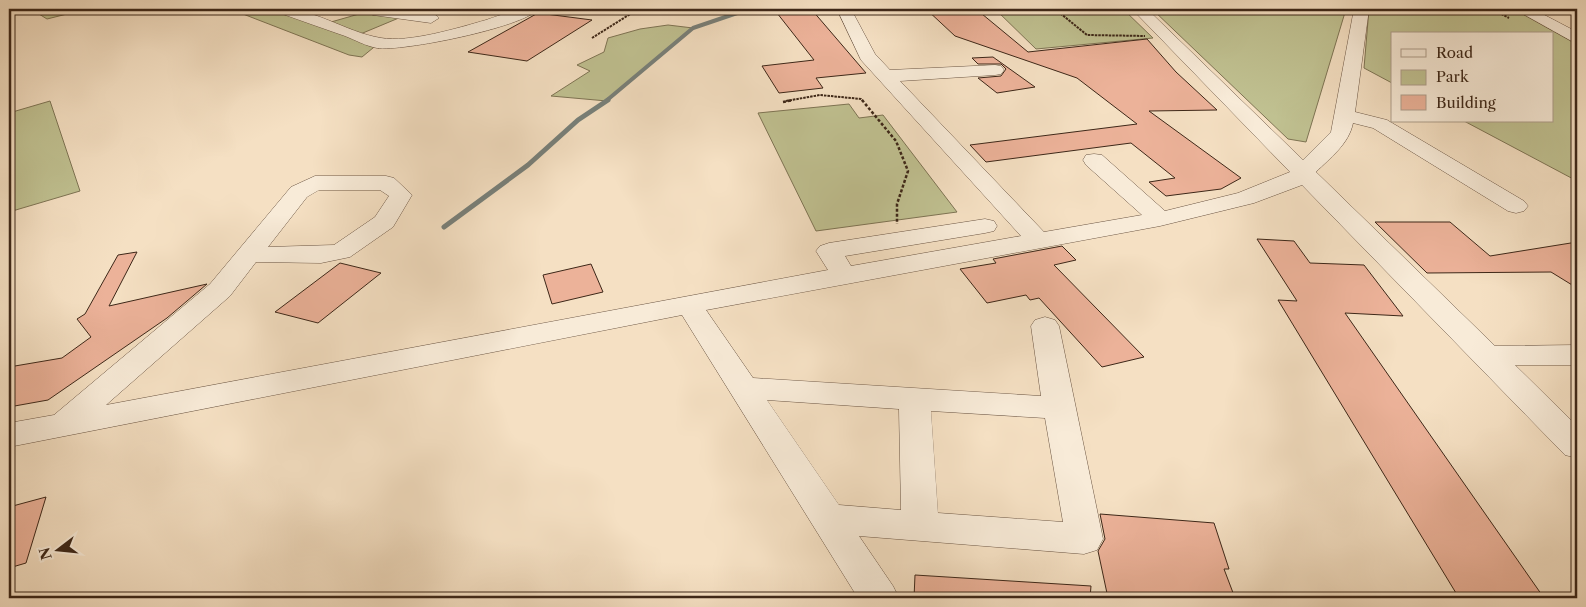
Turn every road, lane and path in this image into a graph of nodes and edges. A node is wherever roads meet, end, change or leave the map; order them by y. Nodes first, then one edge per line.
1 (282, 9) edge
2 (530, 9) edge
3 (588, 9) edge
4 (705, 9) edge
5 (844, 9) edge
6 (1055, 9) edge
7 (1139, 9) edge
8 (1362, 9) edge
9 (1522, 9) edge
10 (1563, 9) edge
11 (636, 10) junction
12 (366, 13) edge
13 (1577, 15) edge
14 (431, 18) dead end
15 (324, 24) junction
16 (1166, 36) junction
17 (592, 38) dead end
18 (1577, 38) edge
19 (995, 70) dead end
20 (885, 76) junction
21 (783, 102) dead end
22 (1344, 115) junction
23 (1094, 160) dead end
24 (1303, 171) junction
25 (1516, 206) dead end
26 (1160, 219) junction
27 (985, 226) dead end
28 (898, 240) junction
29 (1038, 240) junction
30 (249, 254) junction
31 (844, 275) junction
32 (690, 306) junction
33 (1044, 326) dead end
34 (1577, 355) edge
35 (1485, 356) junction
36 (744, 388) junction
37 (915, 399) junction
38 (1060, 408) junction
39 (63, 425) junction
40 (9, 436) edge
41 (1577, 446) edge
42 (828, 519) junction
43 (920, 526) junction
44 (880, 598) edge

1 - 15 street
2 - 15 street
3 - 11 path
4 - 11 path
5 - 20 street
6 - 16 path
7 - 16 street
8 - 22 street
9 - 18 street
10 - 13 path
11 - 17 path
12 - 14 street
12 - 15 street
16 - 24 street
19 - 20 street
20 - 29 street
21 - 28 path
22 - 24 street
22 - 25 street
23 - 26 street
24 - 26 street
24 - 35 street
26 - 29 street
27 - 28 street
28 - 31 street
29 - 31 street
30 - 30 street
30 - 39 street
31 - 32 street
32 - 36 street
32 - 39 street
33 - 38 street
34 - 35 street
35 - 41 street
36 - 37 street
36 - 42 street
37 - 38 street
37 - 43 street
38 - 43 street
39 - 40 street
42 - 43 street
42 - 44 street

